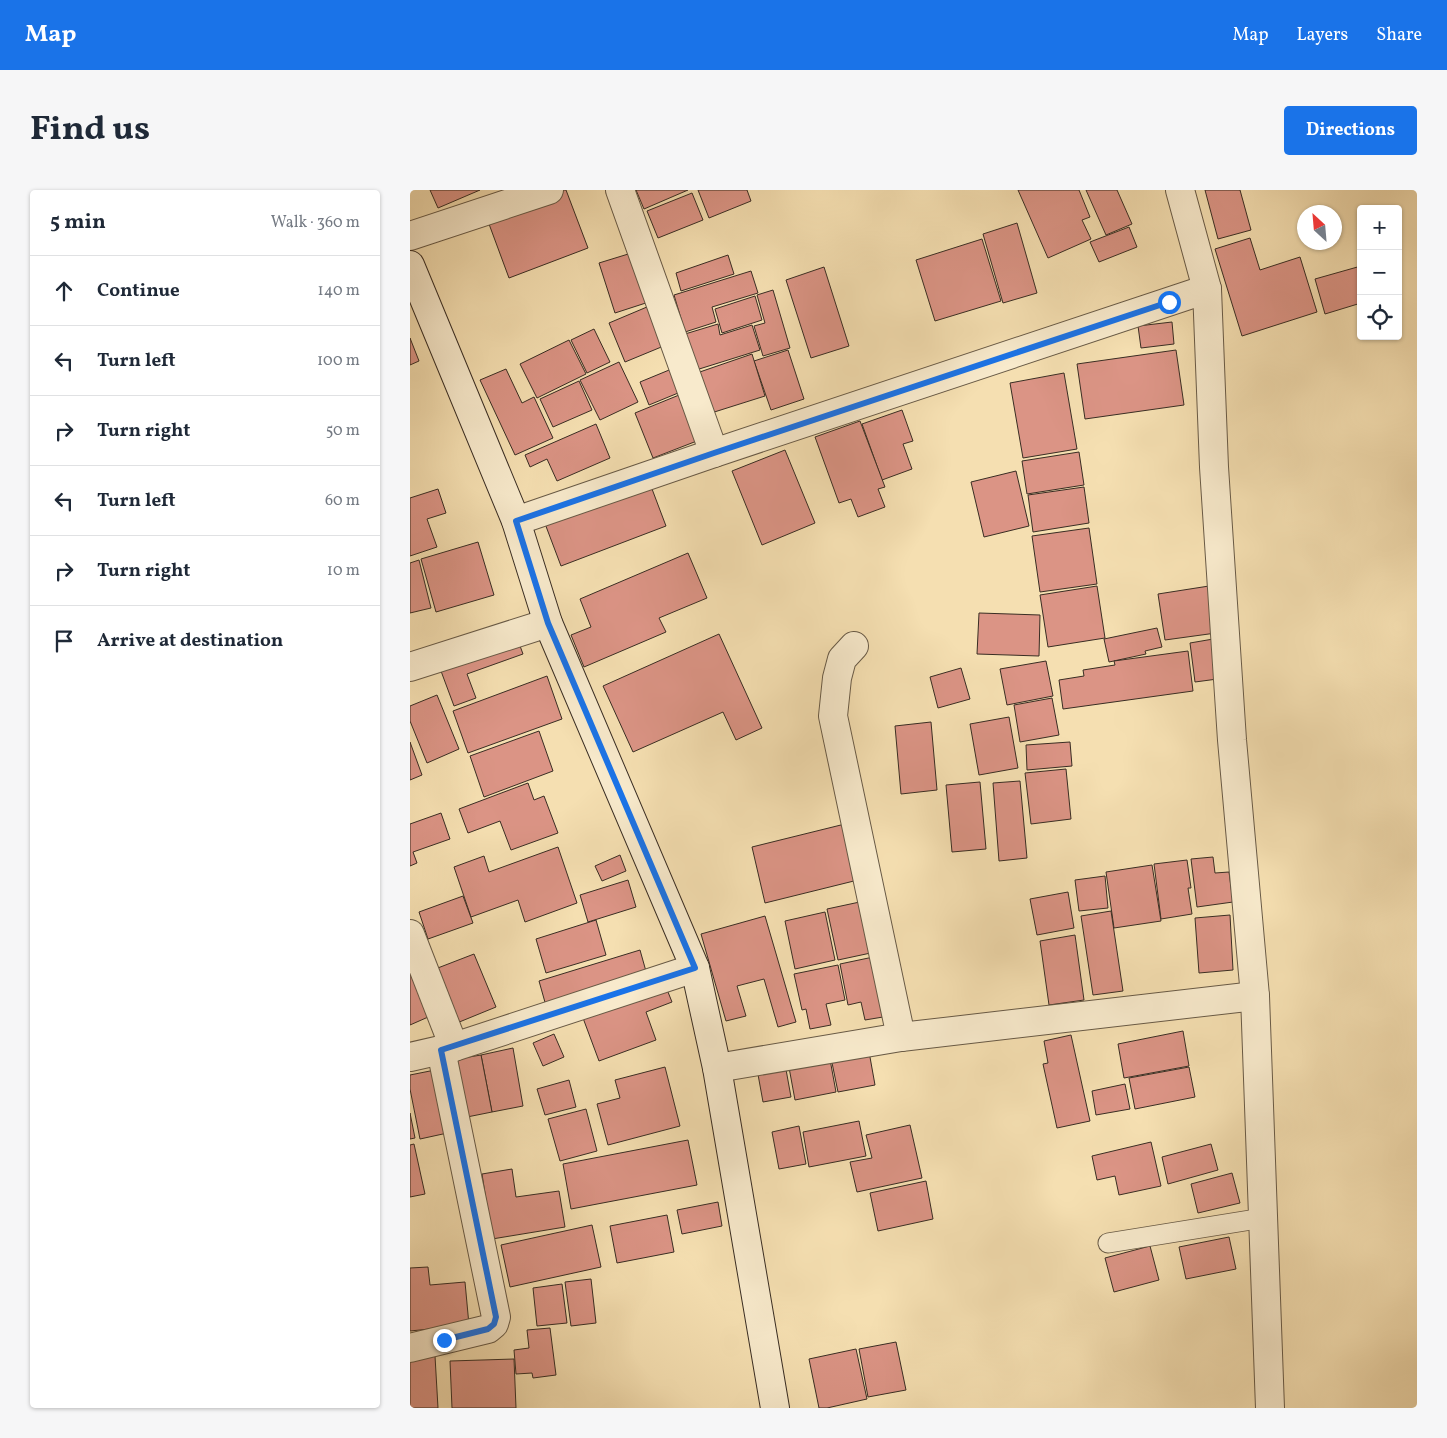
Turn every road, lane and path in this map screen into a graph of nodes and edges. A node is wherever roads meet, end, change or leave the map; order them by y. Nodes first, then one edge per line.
1 (549, 190) edge
2 (620, 190) edge
3 (1180, 190) edge
4 (410, 236) edge
5 (410, 265) edge
6 (1207, 289) junction
7 (714, 453) junction
8 (516, 521) junction
9 (548, 623) junction
10 (854, 646) dead end
11 (410, 667) edge
12 (410, 934) edge
13 (695, 968) junction
14 (1256, 996) junction
15 (901, 1037) junction
16 (447, 1048) junction
17 (410, 1057) edge
18 (717, 1068) junction
19 (1263, 1218) junction
20 (1108, 1243) dead end
21 (410, 1348) edge
22 (774, 1408) edge
23 (1270, 1408) edge

1 - 4 street
2 - 7 street
3 - 6 street
5 - 8 street
6 - 7 street
6 - 14 street
7 - 8 street
8 - 9 street
9 - 11 street
9 - 13 street
10 - 15 street
12 - 16 street
13 - 16 street
13 - 18 street
14 - 15 street
14 - 19 street
15 - 18 street
16 - 17 street
16 - 21 street
18 - 22 street
19 - 20 lane
19 - 23 street

